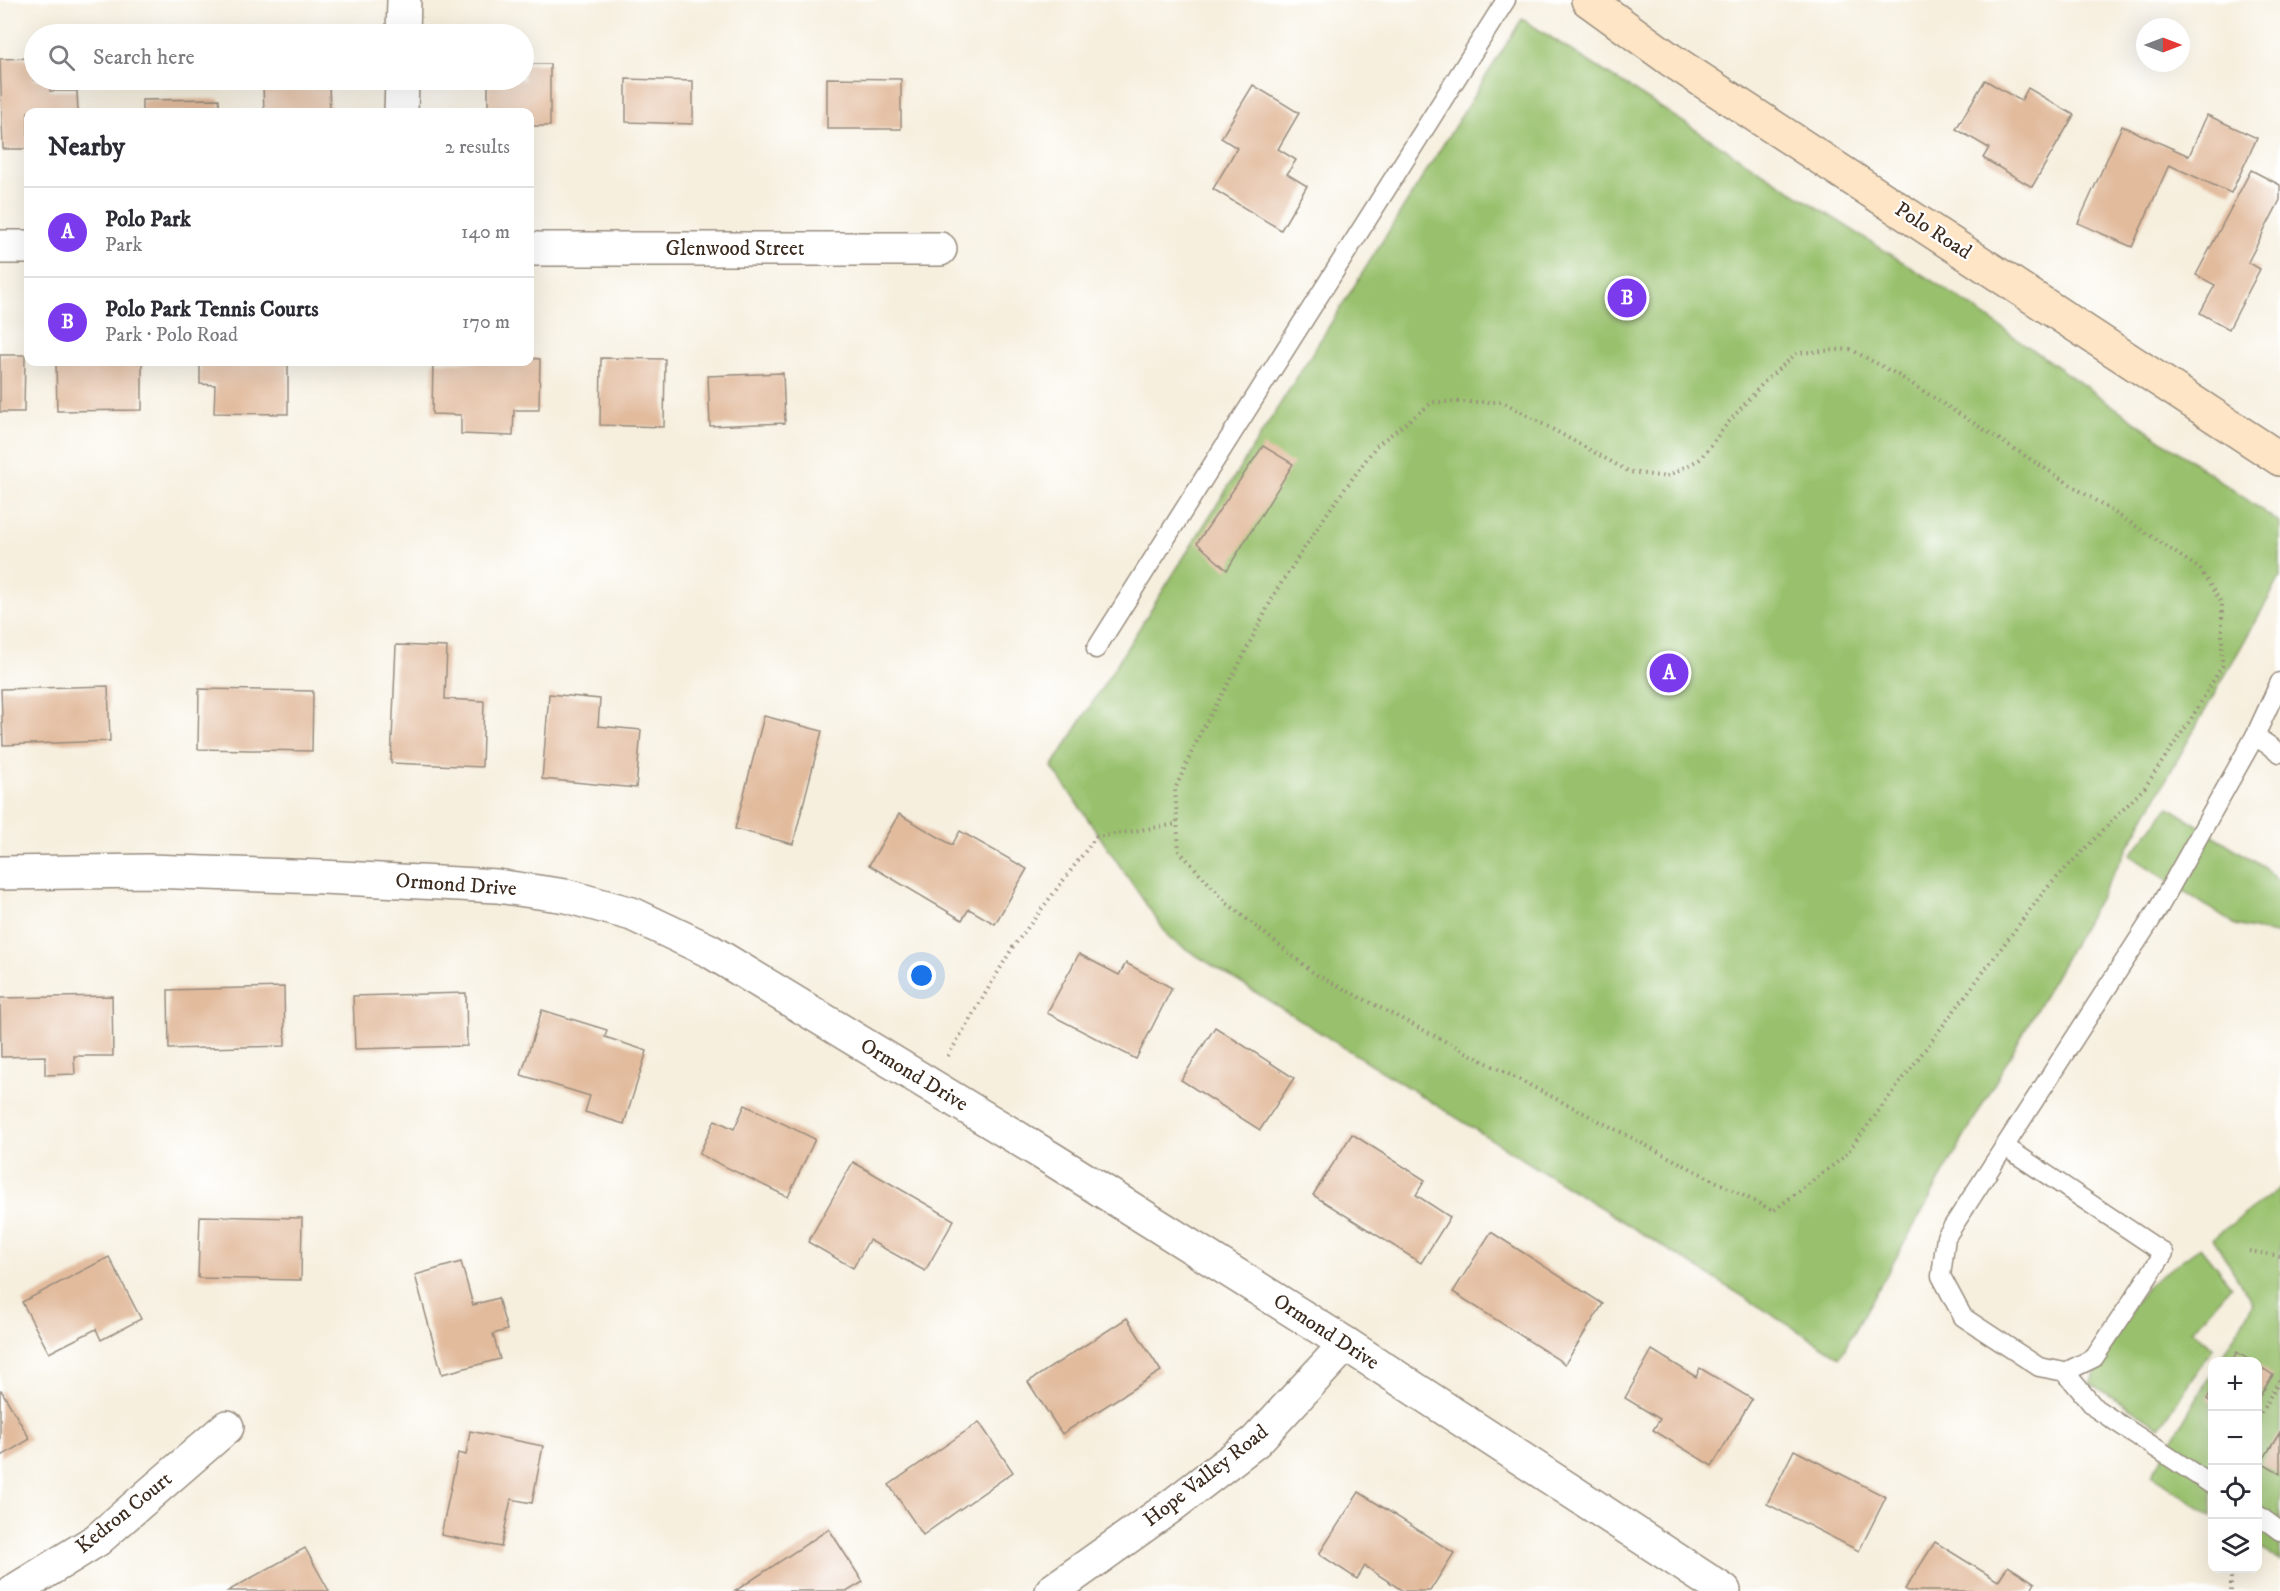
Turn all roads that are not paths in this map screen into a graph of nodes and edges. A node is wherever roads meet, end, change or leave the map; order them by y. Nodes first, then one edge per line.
1 (404, 0) edge
2 (1506, 0) edge
3 (1588, 0) edge
4 (403, 24) edge
5 (402, 90) edge
6 (401, 108) edge
7 (0, 247) edge
8 (24, 248) edge
9 (534, 249) edge
10 (940, 249) dead end
11 (2280, 459) edge
12 (1096, 649) dead end
13 (2280, 682) edge
14 (2255, 736) junction
15 (2280, 753) edge
16 (0, 873) edge
17 (2004, 1146) junction
18 (1346, 1344) junction
19 (2065, 1372) junction
20 (227, 1427) dead end
21 (2208, 1482) edge
22 (2262, 1518) edge
23 (2280, 1531) edge
24 (14, 1591) edge
25 (1052, 1591) edge
26 (1724, 1591) edge

1 - 4 street
2 - 12 lane
3 - 11 main road, Polo Road
5 - 6 street
7 - 8 street
9 - 10 street, Glenwood Street
13 - 14 lane
14 - 15 lane
14 - 17 lane
16 - 18 street, Ormond Drive
17 - 19 lane
17 - 19 lane
18 - 25 street, Hope Valley Road
18 - 26 street, Ormond Drive
19 - 21 lane
20 - 24 street, Kedron Court
22 - 23 lane

